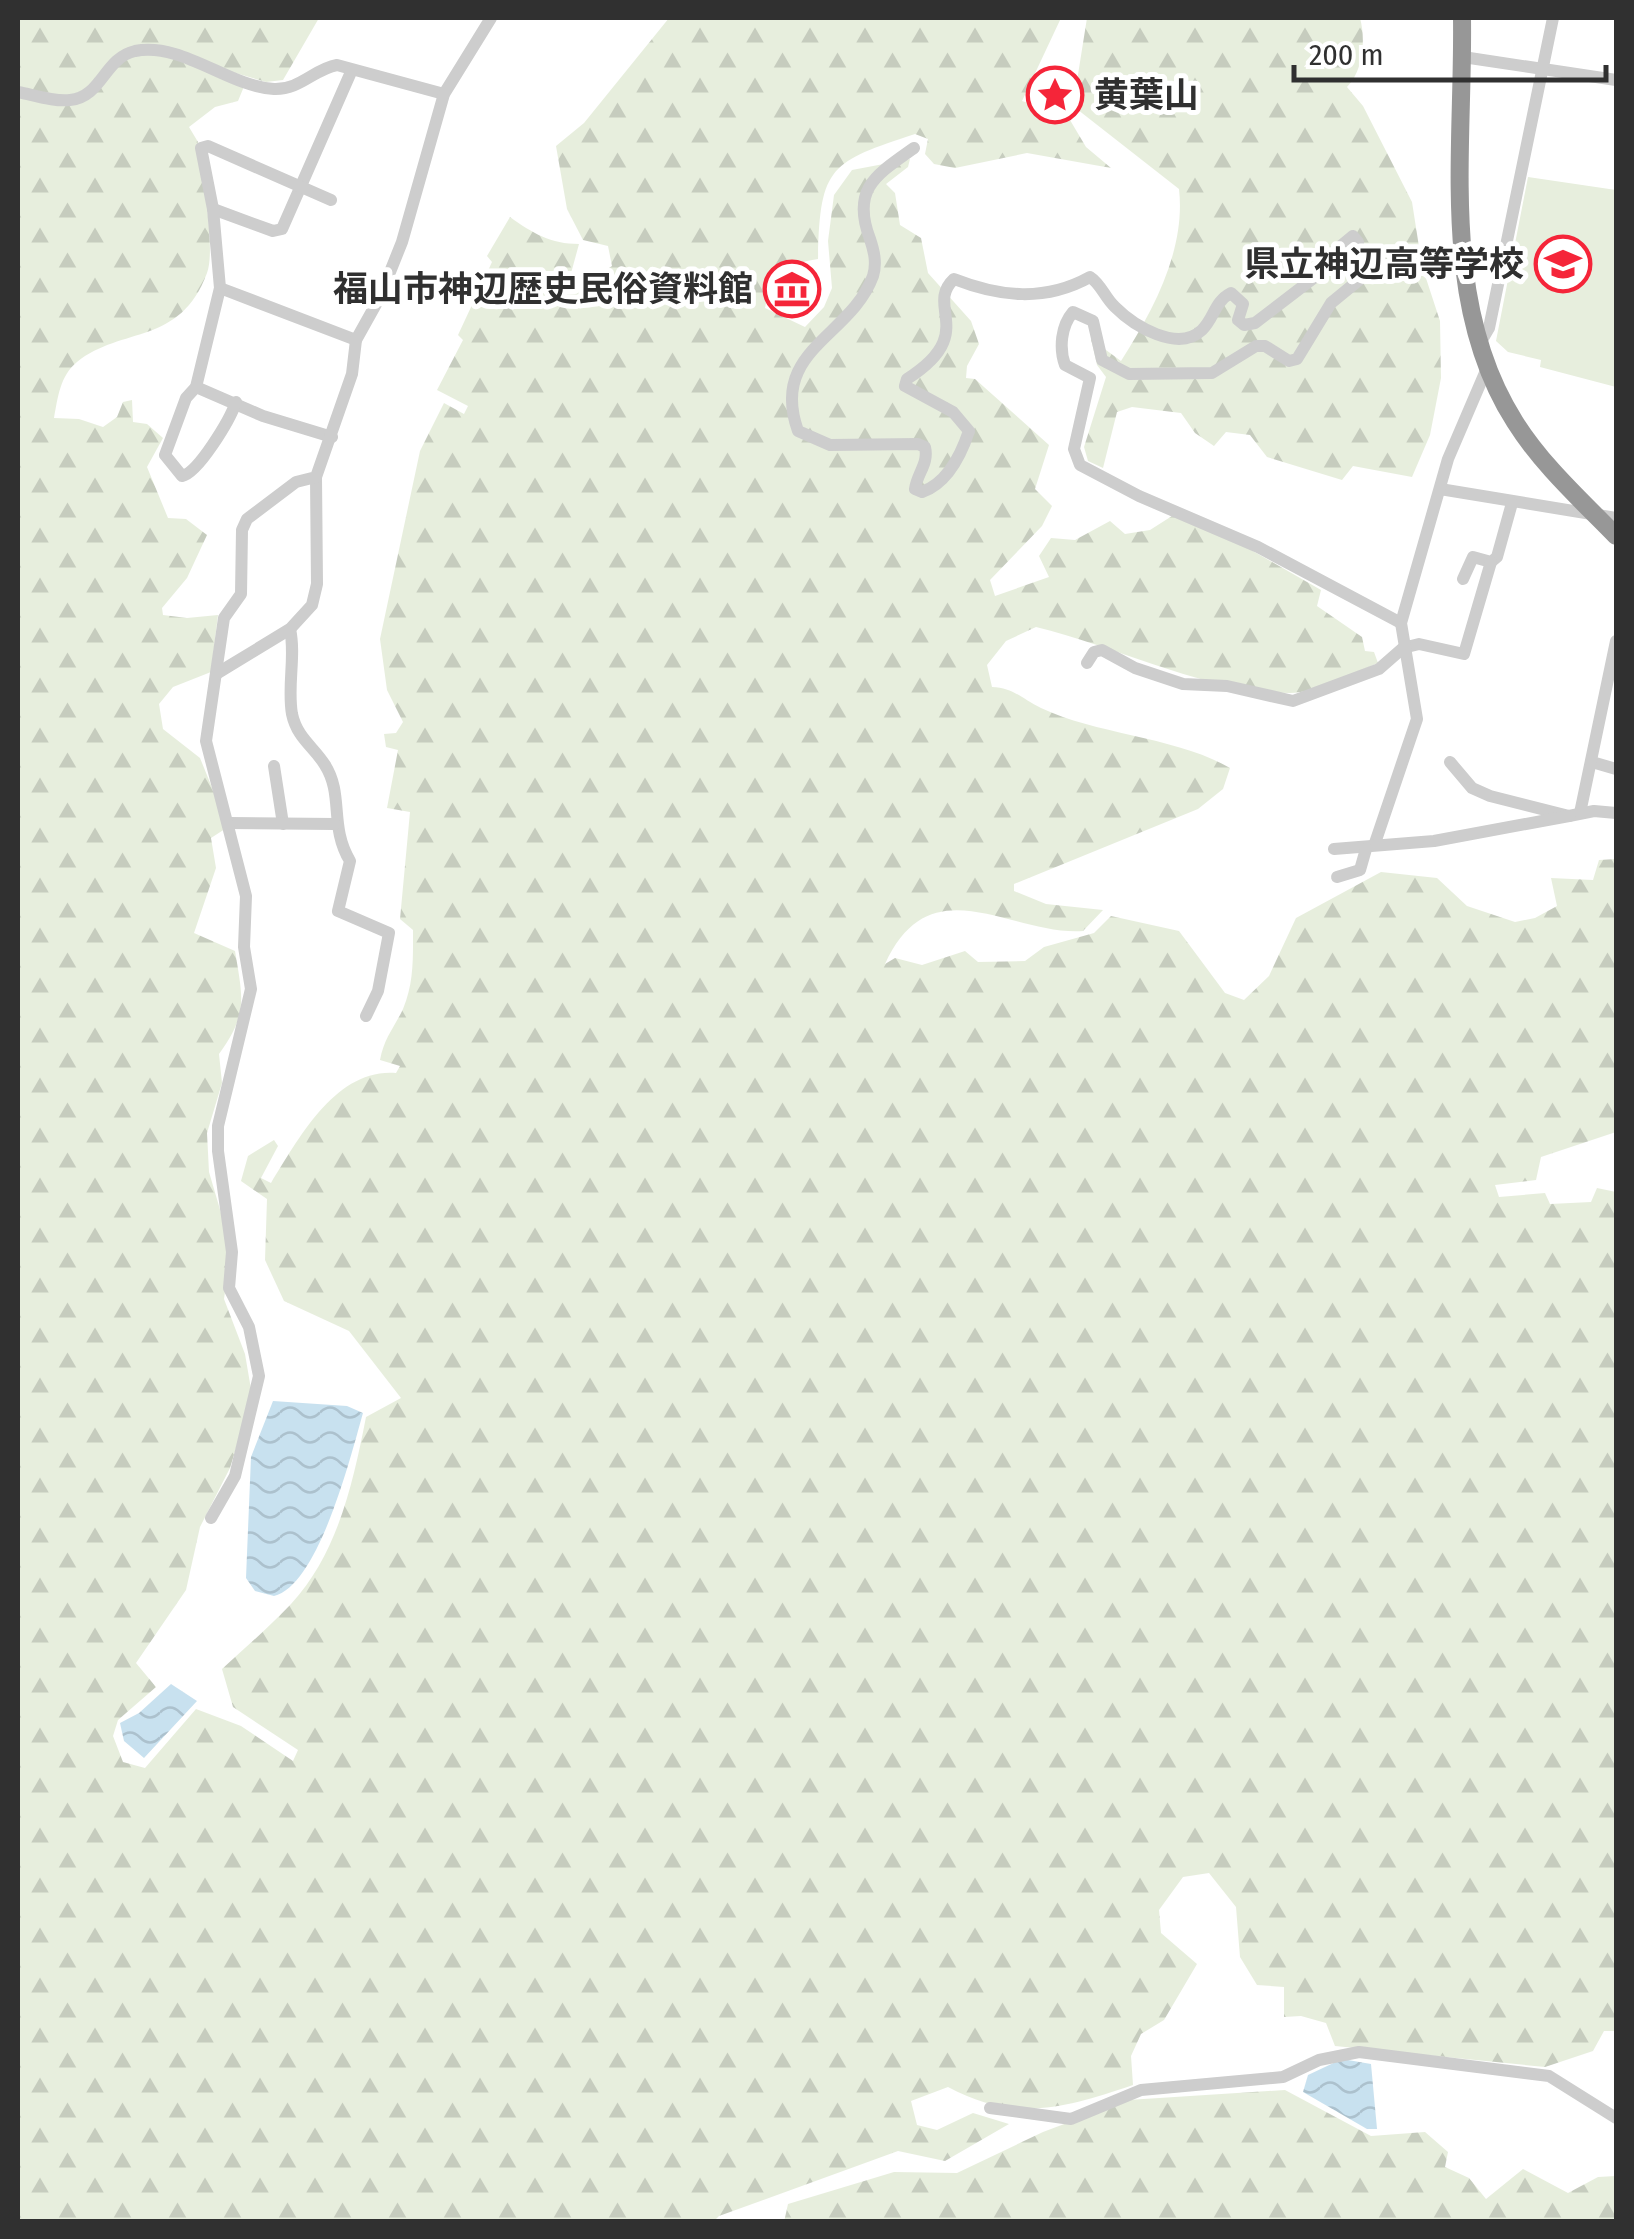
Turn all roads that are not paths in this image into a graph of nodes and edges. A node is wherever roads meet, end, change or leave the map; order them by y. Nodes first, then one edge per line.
1 (491, 18) edge
2 (1462, 18) edge
3 (1553, 18) edge
4 (1463, 57) junction
5 (1542, 68) junction
6 (350, 72) junction
7 (1616, 80) edge
8 (18, 92) edge
9 (444, 94) junction
10 (914, 148) dead end
11 (301, 186) junction
12 (331, 200) dead end
13 (213, 208) junction
14 (220, 288) junction
15 (356, 340) junction
16 (1479, 345) junction
17 (1486, 368) junction
18 (196, 387) junction
19 (236, 402) junction
20 (332, 437) junction
21 (316, 477) junction
22 (1440, 490) junction
23 (1512, 502) junction
24 (1597, 516) junction
25 (1616, 518) edge
26 (1616, 536) edge
27 (1491, 562) junction
28 (1464, 579) dead end
29 (1401, 623) junction
30 (290, 629) junction
31 (1616, 641) edge
32 (1403, 648) junction
33 (1086, 663) dead end
34 (216, 674) junction
35 (1599, 732) junction
36 (1616, 737) edge
37 (1450, 762) dead end
38 (1592, 762) junction
39 (274, 766) dead end
40 (1616, 769) edge
41 (1616, 813) edge
42 (1575, 814) junction
43 (229, 823) junction
44 (283, 824) junction
45 (335, 824) junction
46 (1371, 846) junction
47 (1334, 849) dead end
48 (1338, 877) dead end
49 (366, 1016) dead end
50 (211, 1518) dead end
51 (990, 2108) dead end
52 (1616, 2118) edge

1 - 9 street
2 - 4 highway
3 - 5 street
4 - 5 street
4 - 16 highway
5 - 7 street
5 - 16 street
6 - 8 street
6 - 9 street
6 - 11 street
9 - 15 street
10 - 29 street
11 - 12 street
11 - 13 street
11 - 13 street
13 - 14 street
14 - 15 street
14 - 18 street
15 - 20 street
16 - 17 highway
17 - 22 street
17 - 24 highway
18 - 19 street
18 - 19 street
19 - 20 street
20 - 21 street
21 - 30 street
21 - 34 street
22 - 23 street
22 - 29 street
23 - 24 street
23 - 27 street
24 - 25 street
24 - 26 highway
27 - 28 street
27 - 32 street
29 - 32 street
30 - 34 street
30 - 45 street
31 - 35 street
32 - 33 street
32 - 46 street
34 - 43 street
35 - 36 street
35 - 38 street
37 - 42 street
38 - 40 street
38 - 42 street
39 - 44 street
41 - 42 street
42 - 46 street
43 - 44 street
43 - 50 street
44 - 45 street
45 - 49 street
46 - 47 street
46 - 48 street
51 - 52 street

